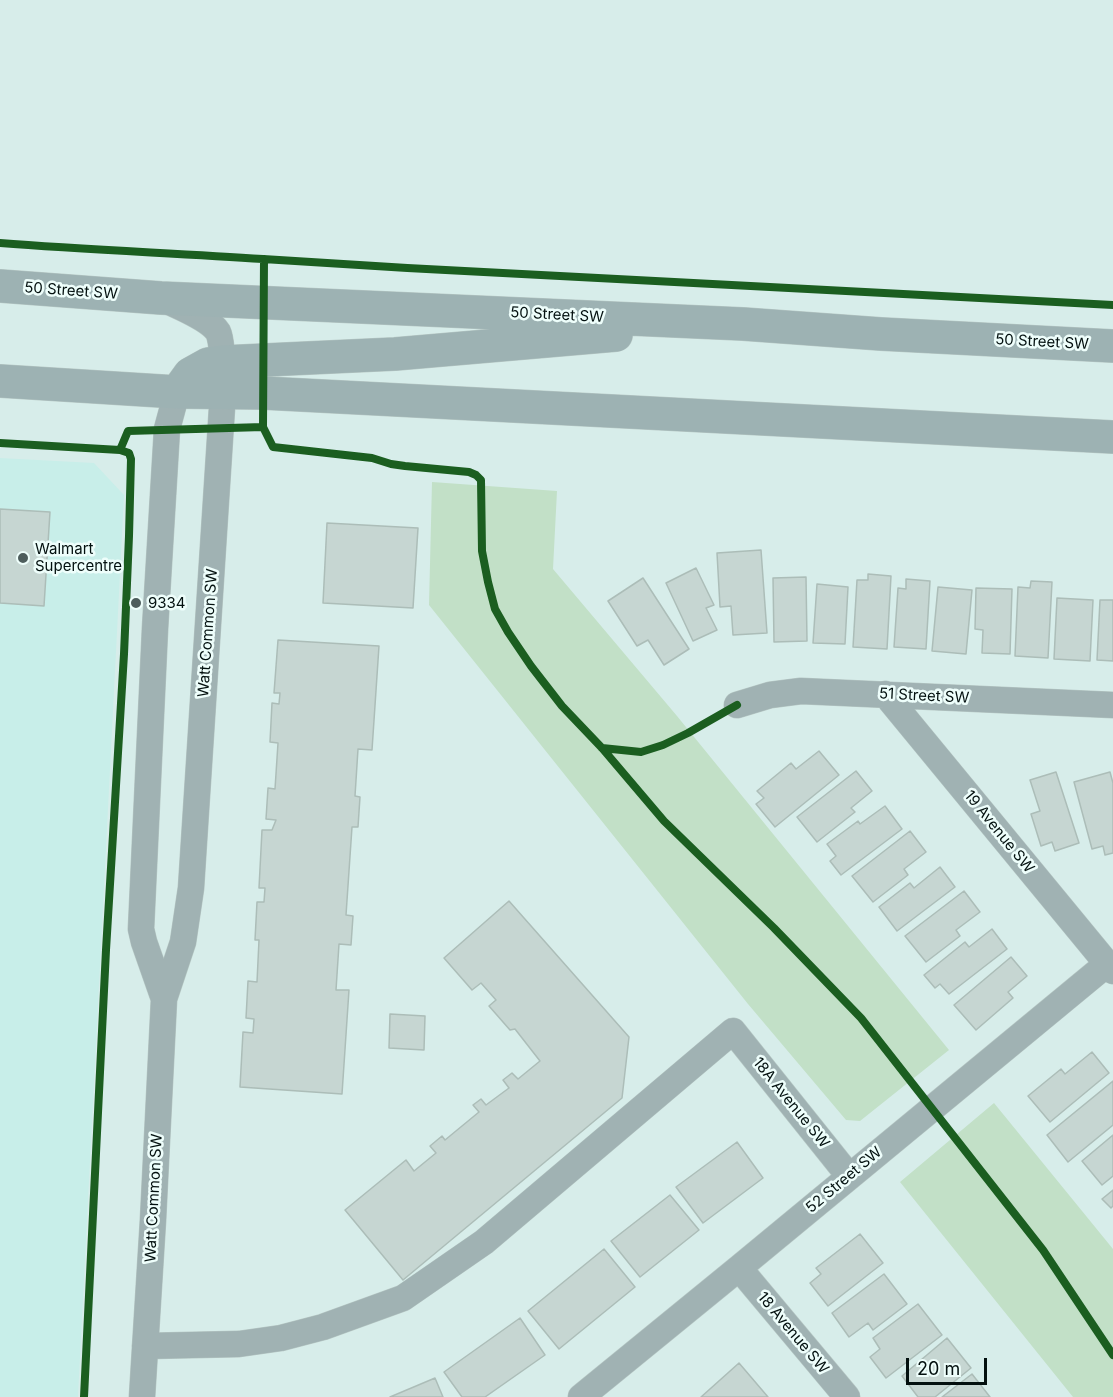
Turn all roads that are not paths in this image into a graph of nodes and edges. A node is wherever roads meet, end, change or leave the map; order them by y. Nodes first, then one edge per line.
1 (0, 286) edge
2 (161, 298) junction
3 (743, 324) junction
4 (1113, 346) edge
5 (223, 377) junction
6 (0, 381) edge
7 (177, 392) junction
8 (1113, 437) edge
9 (885, 694) junction
10 (737, 705) dead end
11 (1113, 705) edge
12 (1110, 967) edge
13 (164, 999) junction
14 (849, 1176) junction
15 (739, 1268) junction
16 (145, 1346) junction
17 (141, 1397) edge
18 (581, 1397) edge
19 (847, 1397) edge

1 - 2 main road, 50 Street SW
2 - 3 main road, 50 Street SW
2 - 5 street, Watt Common SW
3 - 4 main road, 50 Street SW
3 - 5 main road
5 - 7 main road
5 - 8 main road
5 - 13 street, Watt Common SW
6 - 7 main road
7 - 13 street, Watt Common SW
9 - 10 street, 51 Street SW
9 - 11 street, 51 Street SW
9 - 12 street, 19 Avenue SW
12 - 14 street, 52 Street SW
13 - 16 street, Watt Common SW
14 - 15 street, 52 Street SW
14 - 16 street, 18A Avenue SW
15 - 18 street, 52 Street SW
15 - 19 street, 18 Avenue SW
16 - 17 street, Watt Common SW

